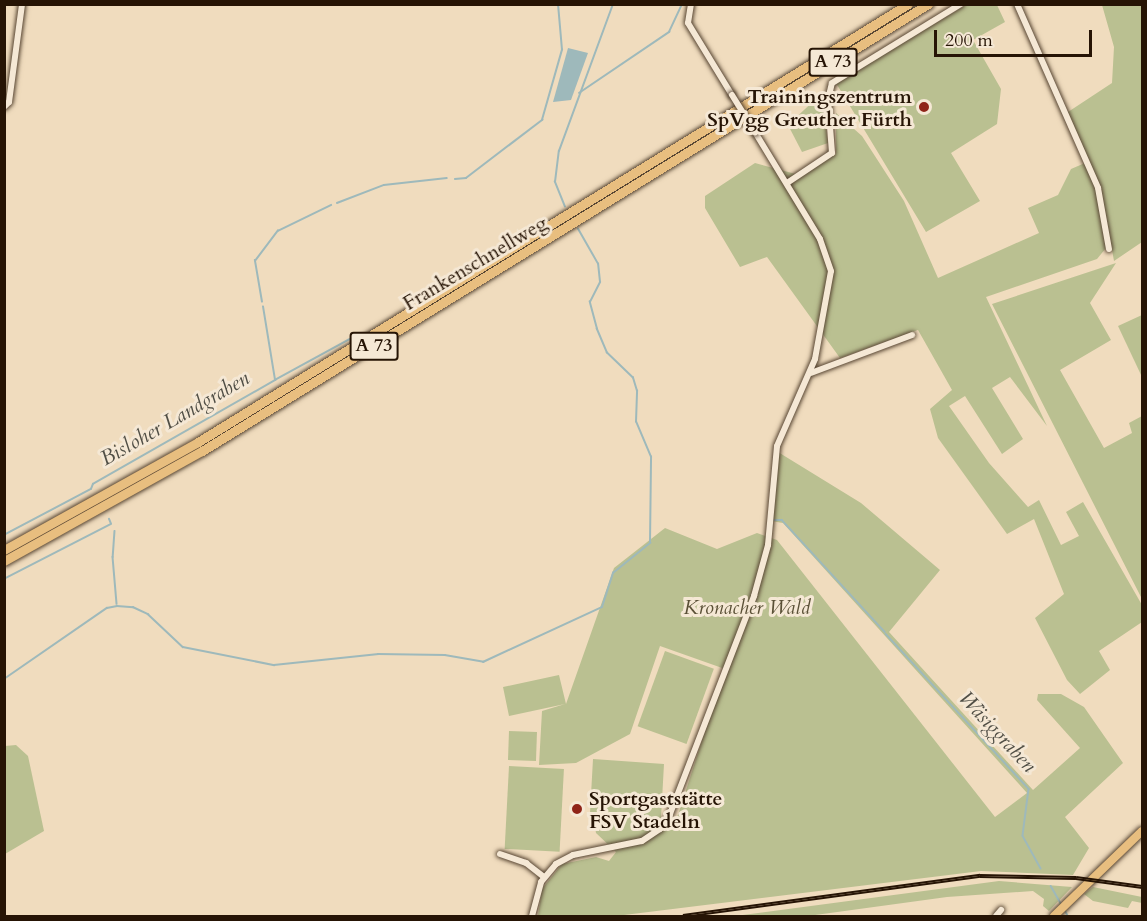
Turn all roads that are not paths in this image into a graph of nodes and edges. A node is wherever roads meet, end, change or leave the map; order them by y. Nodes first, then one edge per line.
1 (22, 4) edge
2 (691, 4) edge
3 (908, 4) edge
4 (928, 4) edge
5 (961, 4) edge
6 (1017, 4) edge
7 (4, 107) edge
8 (787, 183) junction
9 (1109, 249) dead end
10 (912, 335) dead end
11 (811, 373) junction
12 (4, 550) edge
13 (4, 561) edge
14 (1143, 831) edge
15 (500, 854) dead end
16 (544, 877) junction
17 (1000, 910) dead end
18 (532, 916) edge
19 (996, 916) edge
20 (1054, 916) edge

1 - 7 street
2 - 8 street, bridge
3 - 12 highway, Frankenschnellweg / A 73
4 - 13 highway, Frankenschnellweg / A 73
5 - 8 street
6 - 9 street
8 - 11 street
10 - 11 street
11 - 16 street
14 - 20 main road
15 - 16 street
16 - 18 street
17 - 19 street

